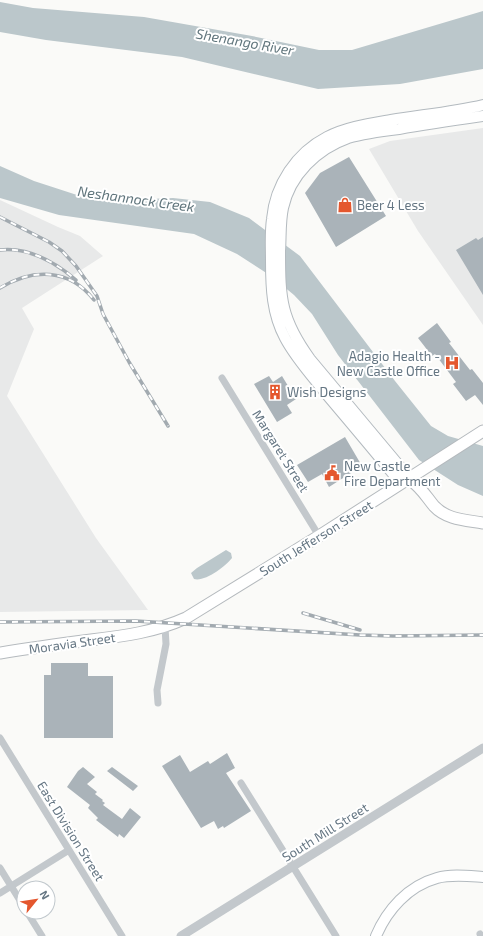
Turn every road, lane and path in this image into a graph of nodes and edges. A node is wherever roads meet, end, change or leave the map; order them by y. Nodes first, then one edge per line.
1 (483, 105) edge
2 (483, 116) edge
3 (222, 378) dead end
4 (482, 431) edge
5 (409, 479) junction
6 (483, 522) edge
7 (319, 536) junction
8 (165, 627) junction
9 (143, 632) joint
10 (0, 653) edge
11 (158, 703) dead end
12 (0, 738) edge
13 (483, 748) edge
14 (241, 783) dead end
15 (69, 850) junction
16 (293, 867) junction
17 (0, 868) edge
18 (483, 877) edge
19 (11, 886) junction
20 (0, 893) edge
21 (16, 894) edge
22 (32, 920) edge
23 (42, 936) edge
24 (122, 936) edge
25 (181, 936) edge
26 (336, 936) edge
27 (376, 936) edge

1 - 5 main road
2 - 5 main road
3 - 7 street, Margaret Street
4 - 5 main road, South Jefferson Street
5 - 6 main road
5 - 7 main road, South Jefferson Street
7 - 8 main road, South Jefferson Street
8 - 9 main road, South Jefferson Street
8 - 11 street
9 - 10 main road, Moravia Street
12 - 15 street, East Division Street
13 - 16 street, South Mill Street
14 - 16 street
15 - 19 street
15 - 24 street, East Division Street
16 - 25 street, South Mill Street
16 - 26 street
17 - 19 street
18 - 27 main road
19 - 20 street
19 - 21 street
22 - 23 street

